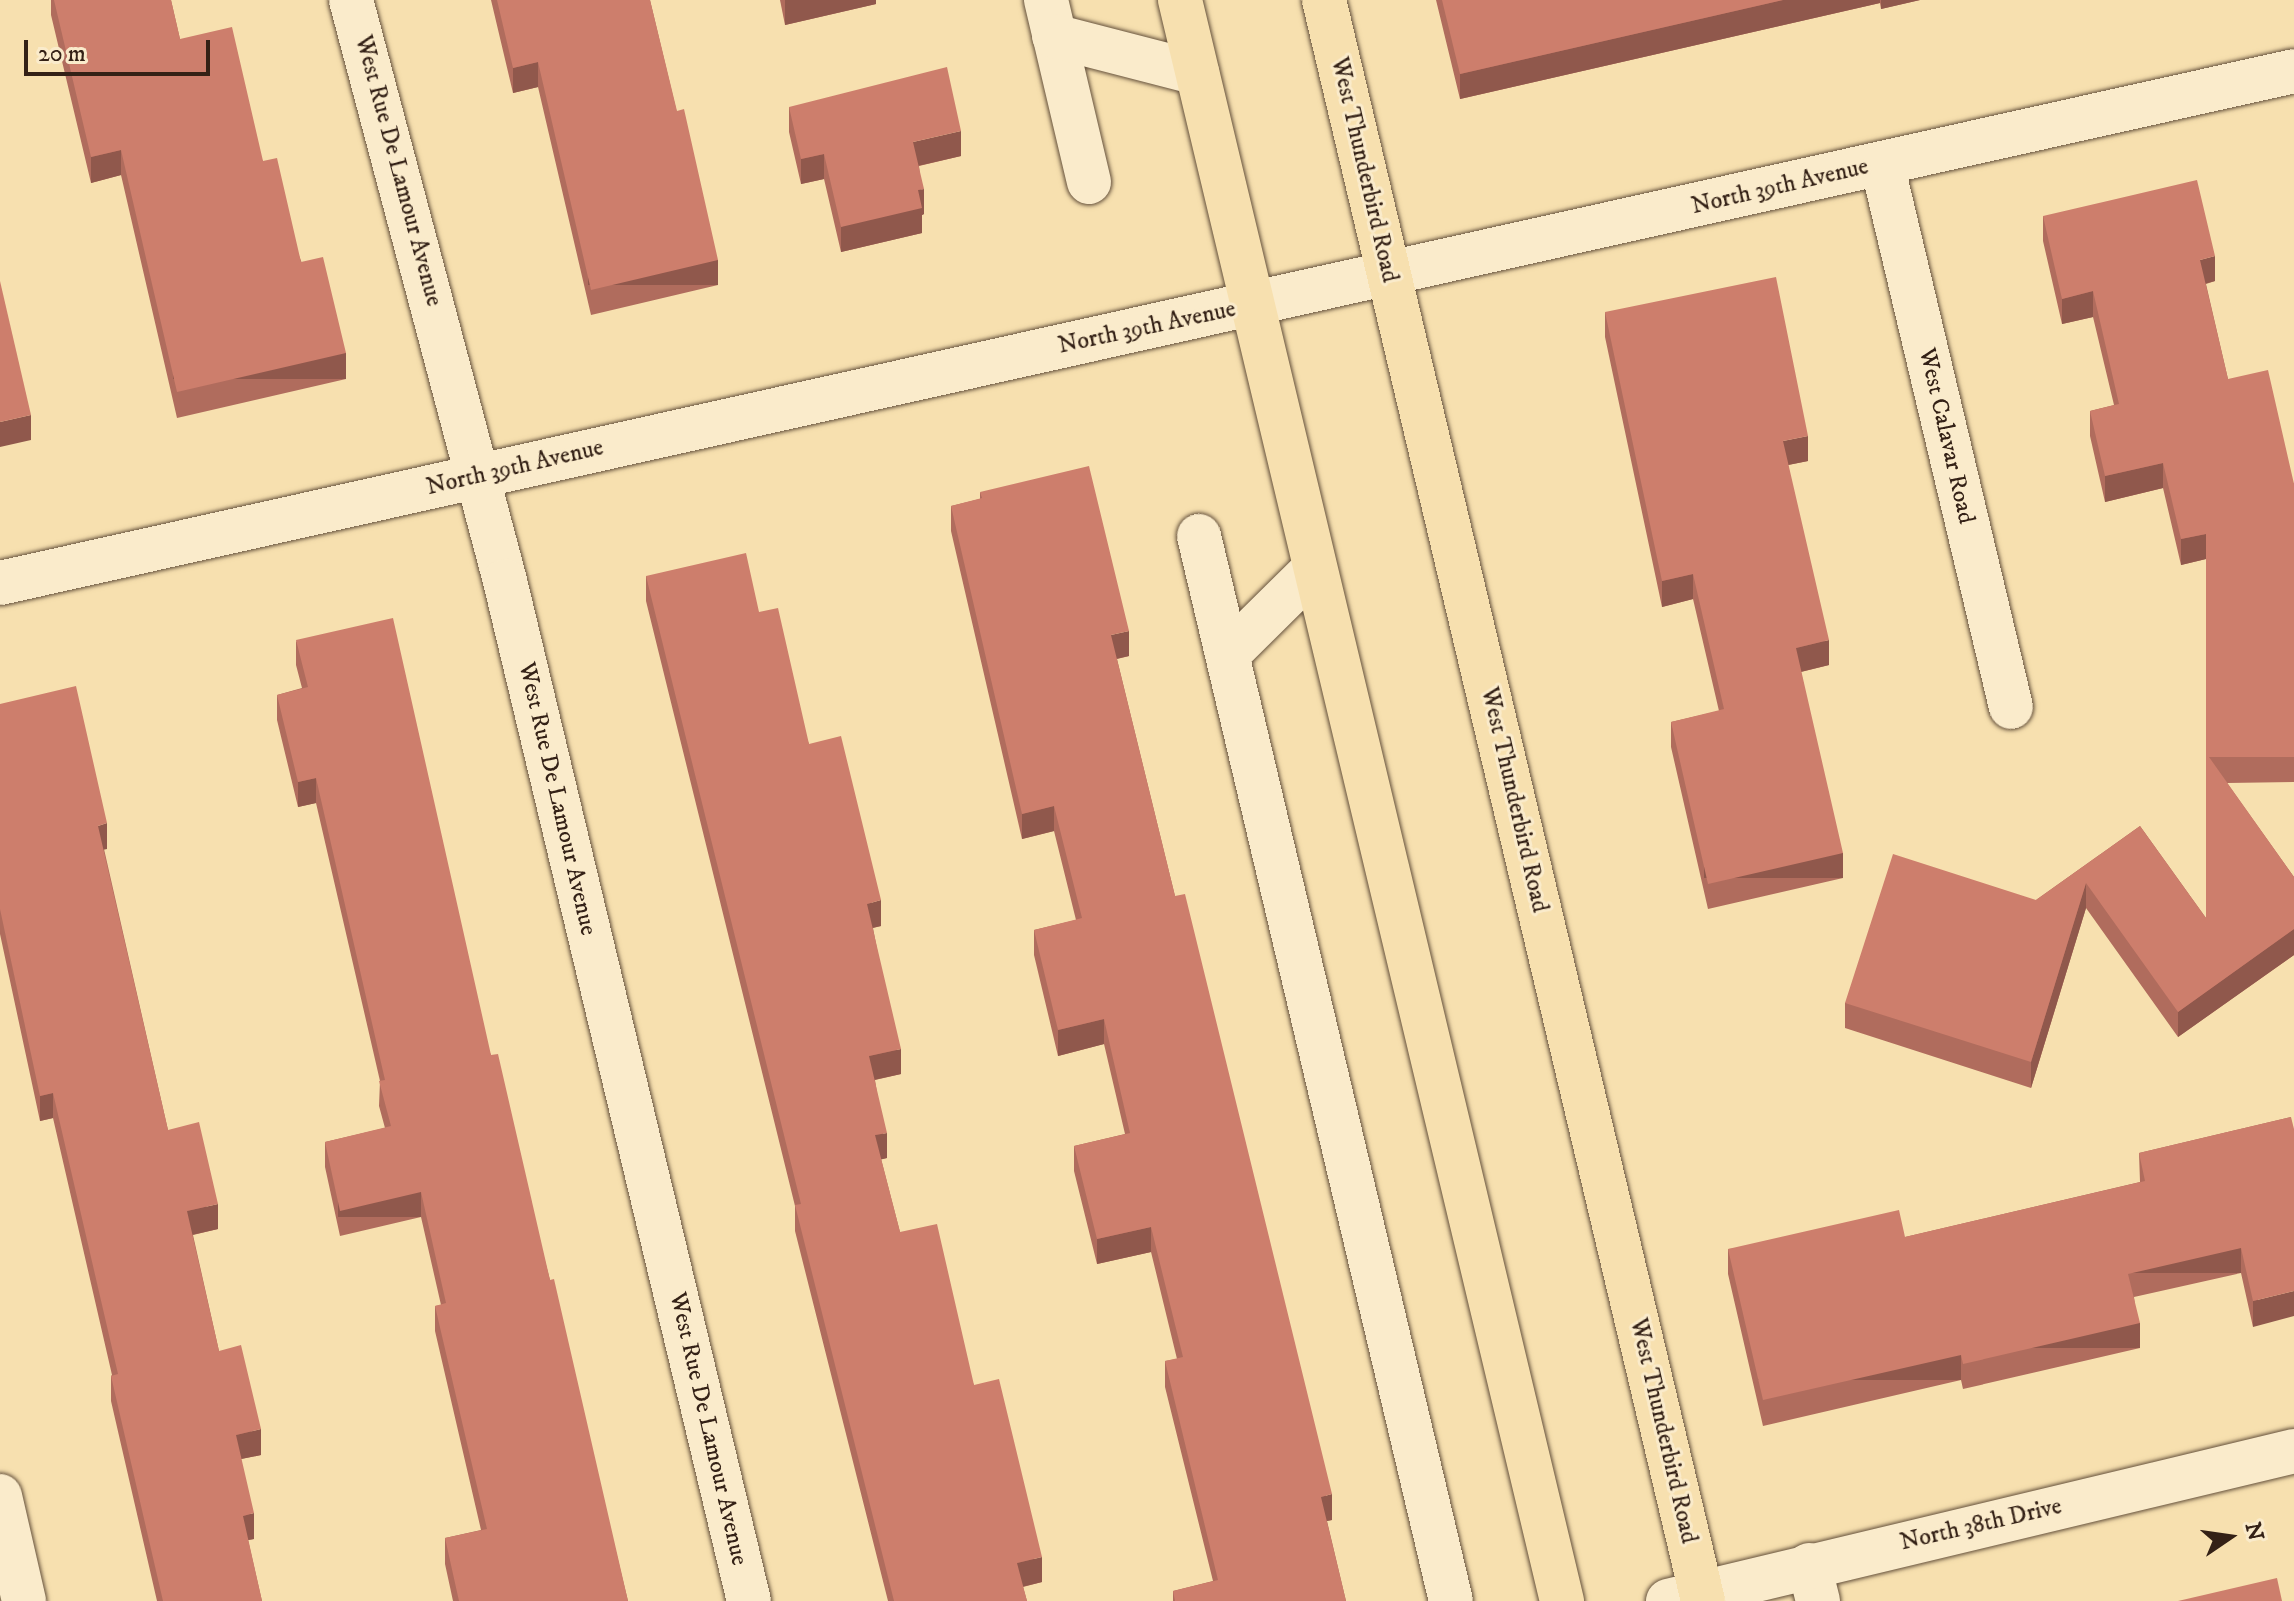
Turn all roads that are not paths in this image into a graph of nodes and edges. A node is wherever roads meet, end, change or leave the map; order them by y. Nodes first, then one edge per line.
1 (351, 0) edge
2 (1180, 0) edge
3 (1324, 0) edge
4 (1050, 18) edge
5 (2294, 71) edge
6 (1197, 73) junction
7 (1882, 164) junction
8 (1089, 182) dead end
9 (1388, 274) junction
10 (1251, 305) junction
11 (479, 476) junction
12 (1199, 536) dead end
13 (1313, 570) junction
14 (0, 583) edge
15 (1228, 654) junction
16 (2011, 707) dead end
17 (2294, 1451) edge
18 (0, 1496) edge
19 (1814, 1583) edge
20 (1691, 1598) edge
21 (24, 1601) edge
22 (749, 1601) edge
23 (1451, 1601) edge
24 (1562, 1601) edge

1 - 11 street, West Rue De Lamour Avenue
2 - 6 main road
3 - 9 main road, West Thunderbird Road
4 - 6 street
4 - 8 street
5 - 7 street, North 39th Avenue
6 - 10 main road
7 - 9 street, North 39th Avenue
7 - 16 street, West Calavar Road
9 - 10 street, North 39th Avenue
9 - 20 main road, West Thunderbird Road
10 - 11 street, North 39th Avenue
10 - 13 main road
11 - 14 street, North 39th Avenue
11 - 22 street, West Rue De Lamour Avenue
12 - 15 street
13 - 15 street
13 - 24 main road
15 - 23 street
17 - 19 street, North 38th Drive
18 - 21 street
19 - 20 street, North 38th Drive

